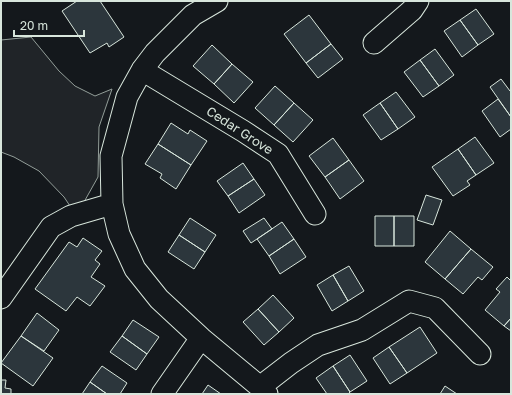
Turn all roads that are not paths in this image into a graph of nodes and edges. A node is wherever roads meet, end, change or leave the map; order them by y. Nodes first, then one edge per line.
1 (218, 1) edge
2 (418, 1) edge
3 (374, 42) dead end
4 (142, 70) junction
5 (112, 204) junction
6 (315, 214) dead end
7 (1, 298) edge
8 (201, 338) junction
9 (480, 354) dead end
10 (264, 391) edge
11 (162, 394) edge

1 - 4 street
2 - 3 street
4 - 5 street
4 - 6 street, Cedar Grove
5 - 7 street
5 - 8 street
8 - 10 street
8 - 11 street
9 - 10 street

